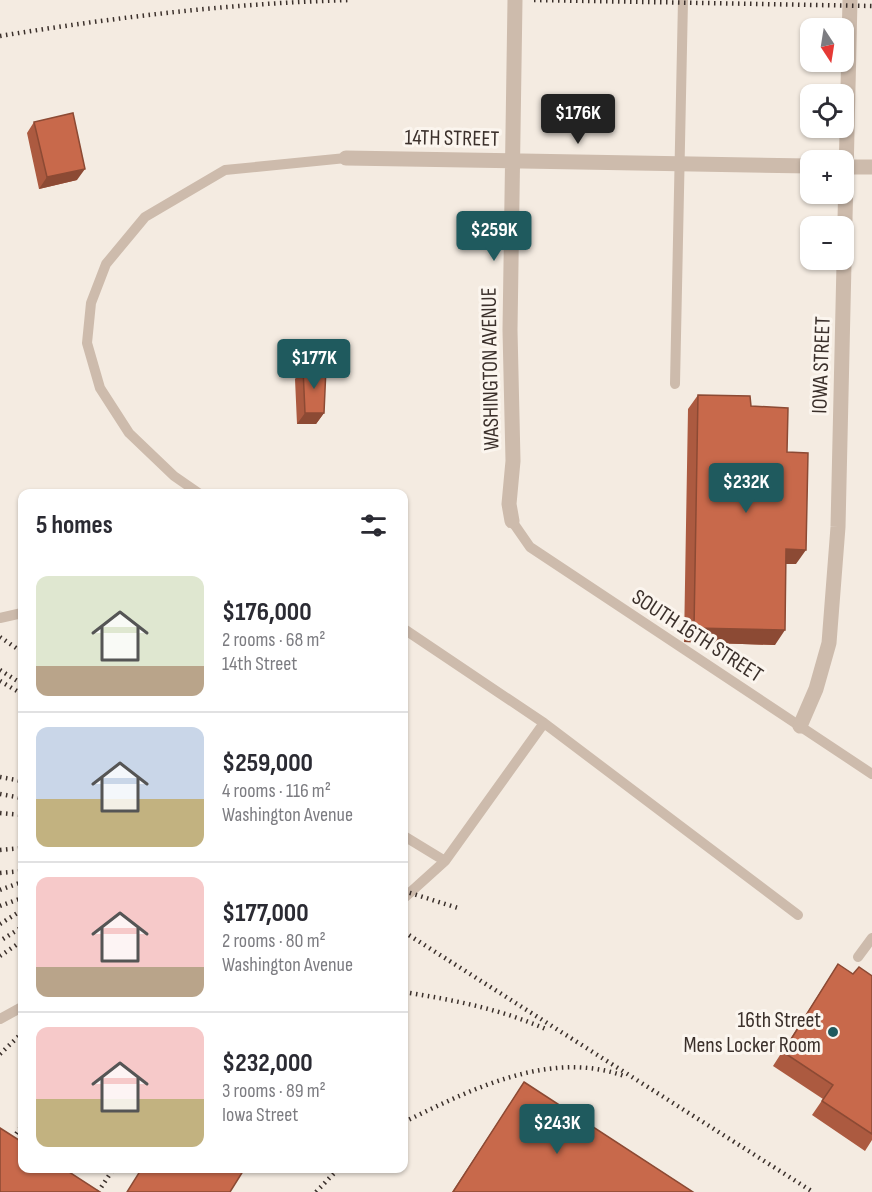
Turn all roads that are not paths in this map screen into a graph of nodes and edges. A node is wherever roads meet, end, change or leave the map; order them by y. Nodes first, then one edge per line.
1 (515, 0) edge
2 (683, 0) edge
3 (850, 0) edge
4 (846, 150) edge
5 (346, 158) joint
6 (512, 160) junction
7 (679, 164) junction
8 (800, 166) edge
9 (854, 167) edge
10 (872, 167) edge
11 (844, 204) edge
12 (675, 384) dead end
13 (193, 489) edge
14 (512, 521) joint
15 (18, 614) edge
16 (0, 618) edge
17 (408, 632) edge
18 (544, 723) junction
19 (800, 726) junction
20 (872, 774) edge
21 (408, 838) edge
22 (445, 861) junction
23 (408, 894) edge
24 (798, 915) dead end
25 (872, 938) edge
26 (858, 957) dead end
27 (18, 1009) edge
28 (0, 1019) edge

1 - 6 street, WASHINGTON AVENUE
2 - 7 lane
3 - 4 street, IOWA STREET
5 - 6 street, 14TH STREET
5 - 13 lane
6 - 7 street, 14TH STREET
6 - 14 street, WASHINGTON AVENUE
7 - 8 street, 14TH STREET
7 - 12 lane
9 - 10 street
11 - 19 street, IOWA STREET
14 - 19 lane, SOUTH 16TH STREET
15 - 16 lane
17 - 18 lane
18 - 22 lane
18 - 24 lane
19 - 20 lane, SOUTH 16TH STREET
21 - 22 lane
22 - 23 lane
25 - 26 lane
27 - 28 lane

